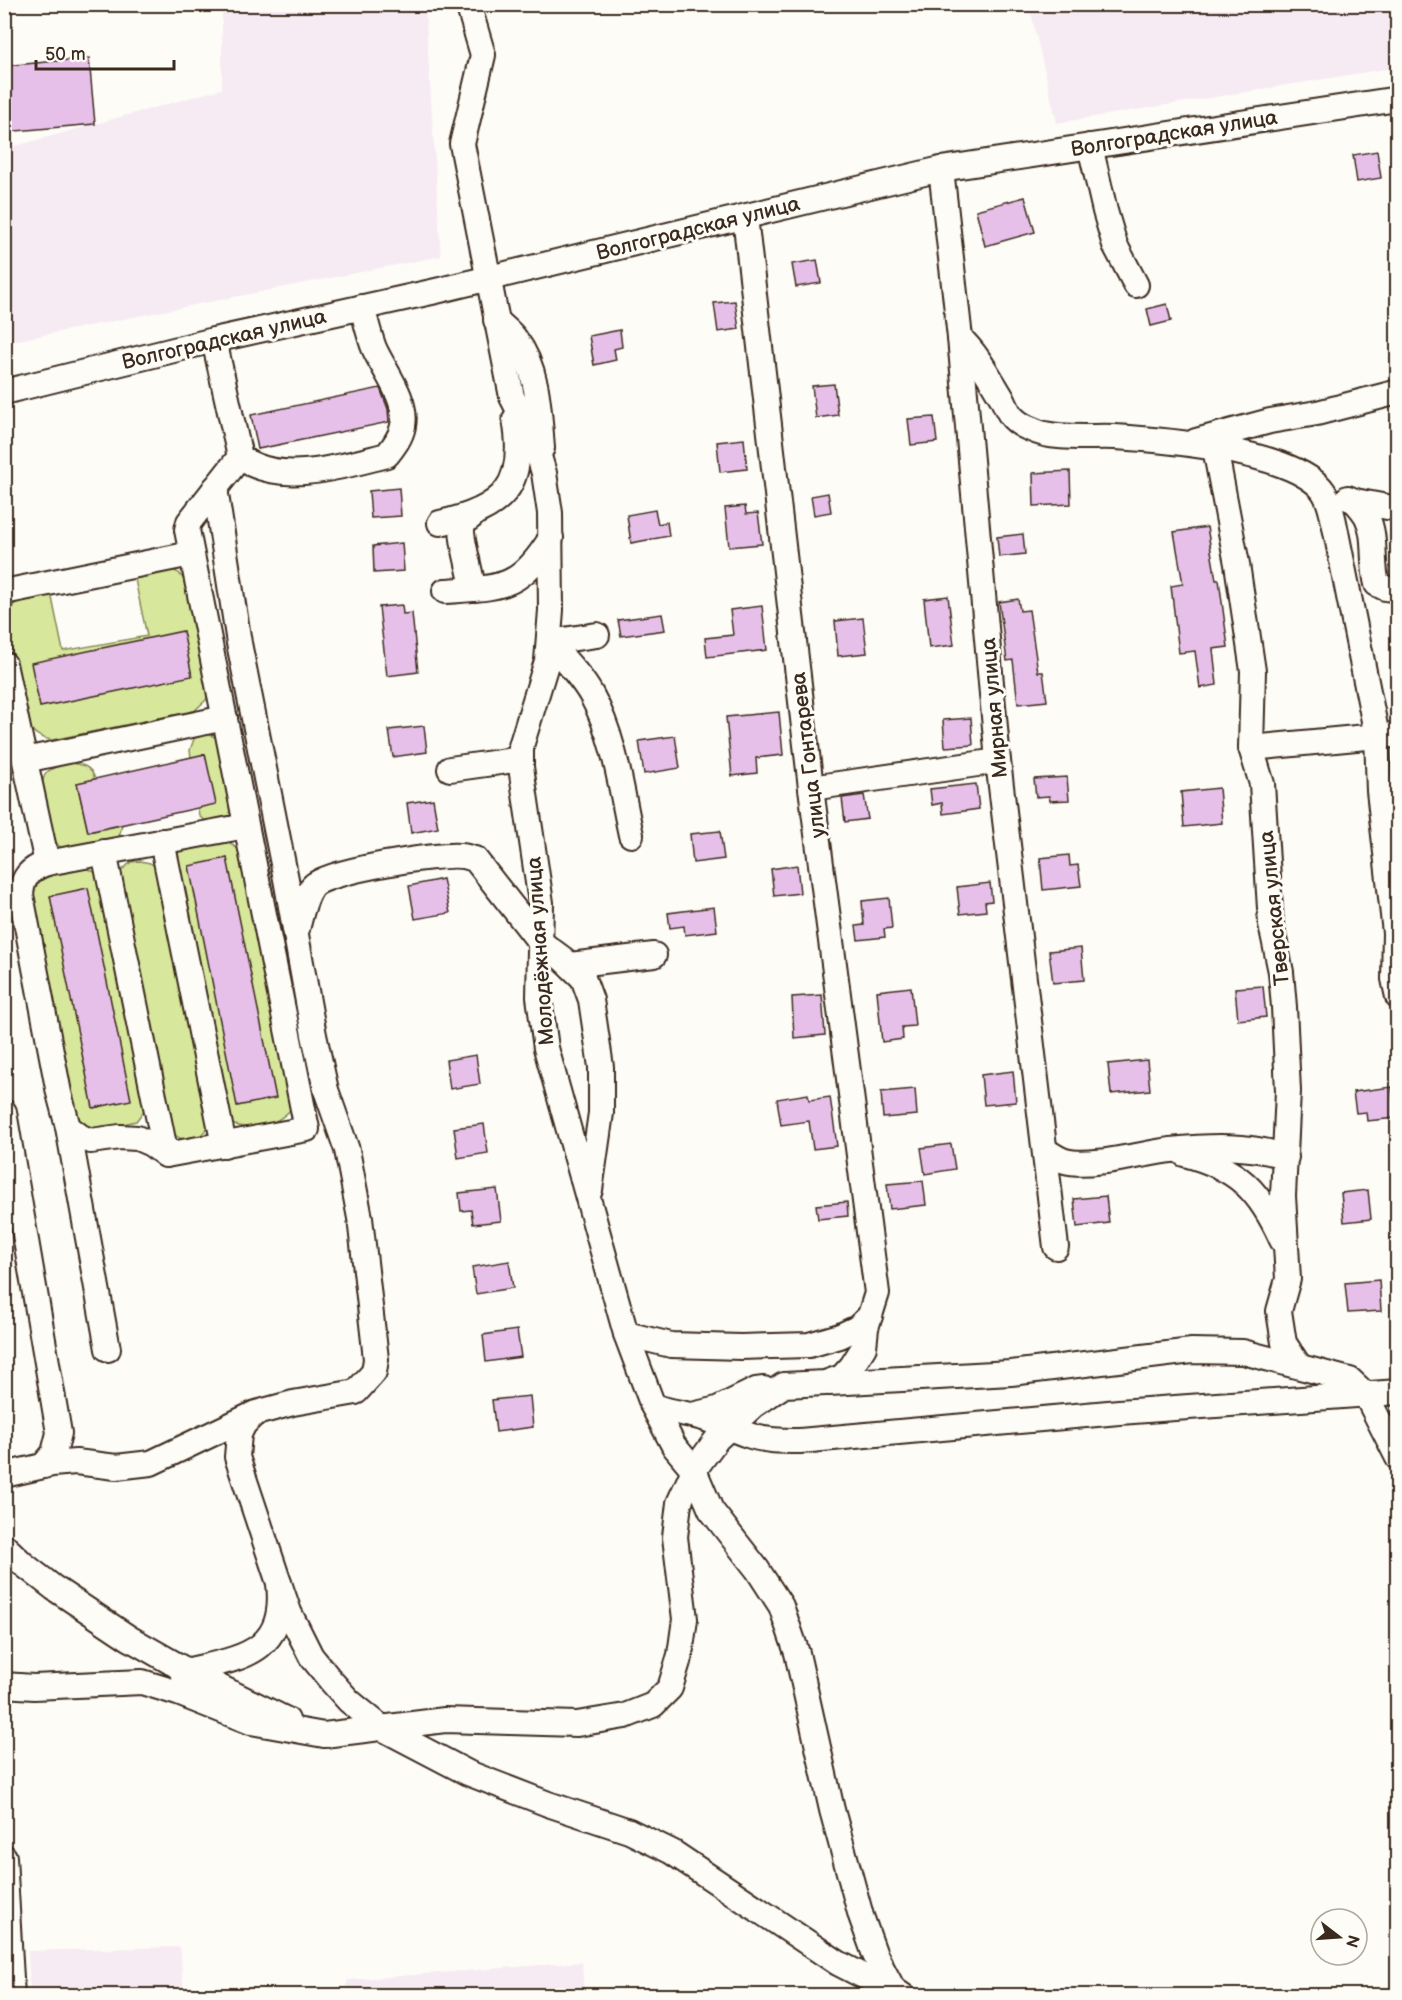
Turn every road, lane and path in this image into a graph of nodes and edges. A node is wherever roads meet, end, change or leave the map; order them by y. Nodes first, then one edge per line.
1 (468, 4) edge
2 (1398, 99) edge
3 (1090, 146) junction
4 (941, 169) junction
5 (745, 216) junction
6 (488, 279) junction
7 (1136, 285) dead end
8 (362, 307) junction
9 (496, 320) junction
10 (960, 338) junction
11 (213, 340) junction
12 (4, 392) edge
13 (1398, 392) edge
14 (512, 397) junction
15 (1183, 444) junction
16 (1215, 448) junction
17 (240, 458) junction
18 (544, 473) junction
19 (1318, 485) junction
20 (215, 488) junction
21 (1355, 501) junction
22 (1398, 509) edge
23 (473, 515) junction
24 (440, 523) dead end
25 (551, 538) junction
26 (191, 554) junction
27 (473, 589) junction
28 (1398, 590) edge
29 (445, 591) dead end
30 (4, 592) edge
31 (597, 635) dead end
32 (549, 642) junction
33 (4, 664) edge
34 (225, 718) junction
35 (1387, 736) edge
36 (1251, 748) junction
37 (521, 759) junction
38 (25, 760) junction
39 (998, 761) junction
40 (450, 769) dead end
41 (811, 788) junction
42 (246, 826) junction
43 (631, 835) dead end
44 (162, 841) junction
45 (104, 852) junction
46 (47, 863) junction
47 (296, 934) junction
48 (540, 942) junction
49 (654, 955) dead end
50 (570, 965) junction
51 (1398, 997) edge
52 (4, 1112) edge
53 (68, 1127) junction
54 (224, 1145) junction
55 (1045, 1150) junction
56 (1171, 1150) junction
57 (166, 1155) junction
58 (1286, 1157) junction
59 (10, 1173) edge
60 (588, 1199) junction
61 (1056, 1247) dead end
62 (1287, 1251) junction
63 (874, 1304) junction
64 (1280, 1321) junction
65 (626, 1334) junction
66 (864, 1347) junction
67 (108, 1349) dead end
68 (1243, 1352) junction
69 (1299, 1366) junction
70 (901, 1380) junction
71 (825, 1383) junction
72 (784, 1385) junction
73 (1398, 1392) edge
74 (1366, 1395) junction
75 (652, 1406) junction
76 (256, 1413) junction
77 (693, 1415) junction
78 (729, 1428) junction
79 (59, 1433) junction
80 (1398, 1458) edge
81 (43, 1466) junction
82 (97, 1466) junction
83 (694, 1470) junction
84 (4, 1475) edge
85 (4, 1546) edge
86 (279, 1583) junction
87 (187, 1671) junction
88 (142, 1683) junction
89 (4, 1685) edge
90 (382, 1728) junction
91 (324, 1735) junction
92 (468, 1773) junction
93 (4, 1857) edge
94 (898, 1992) edge
95 (12, 1995) edge

1 - 6 street, Молодёжная улица
2 - 3 street, Волгоградская улица
3 - 4 street, Волгоградская улица
3 - 7 street
4 - 5 street, Волгоградская улица
4 - 10 street, Мирная улица
5 - 6 street, Волгоградская улица
5 - 41 street, улица Гонтарева
6 - 8 street, Волгоградская улица
6 - 9 street, Молодёжная улица
8 - 11 street, Волгоградская улица
8 - 17 street
9 - 14 street, Молодёжная улица
9 - 18 street
10 - 15 street
10 - 39 street, Мирная улица
11 - 12 street, Волгоградская улица
11 - 17 street
13 - 15 street
14 - 18 street, Молодёжная улица
14 - 23 street
15 - 16 street
16 - 19 street
16 - 36 street, Тверская улица
17 - 20 street
18 - 25 street, Молодёжная улица
19 - 21 street
19 - 35 street
20 - 26 street
20 - 47 street
21 - 22 street
21 - 28 street
23 - 24 street
23 - 27 street
25 - 27 street
25 - 32 street, Молодёжная улица
26 - 30 street
26 - 34 street
27 - 29 street
31 - 32 street
32 - 37 street, Молодёжная улица
32 - 43 street
33 - 38 street
34 - 38 street
34 - 42 street
35 - 36 street
35 - 51 street
36 - 58 street, Тверская улица
37 - 40 street
37 - 48 street, Молодёжная улица
38 - 46 street
39 - 41 street
39 - 55 street, Мирная улица
41 - 63 street, улица Гонтарева
42 - 44 street
42 - 54 street
44 - 45 street
44 - 54 street
45 - 46 street
45 - 57 street
46 - 53 street
47 - 48 street
47 - 76 street
48 - 50 street
48 - 60 street, Молодёжная улица
49 - 50 street
50 - 60 street
52 - 59 street
53 - 57 street
53 - 67 street
54 - 57 street
55 - 56 street
55 - 61 street, Мирная улица
56 - 58 street
56 - 62 street
58 - 62 street, Тверская улица
59 - 79 street
60 - 65 street, Молодёжная улица
62 - 64 street, Тверская улица
63 - 65 street
63 - 66 street, улица Гонтарева
64 - 68 street
64 - 69 street, Тверская улица
65 - 75 street, Молодёжная улица
66 - 70 street
66 - 71 street
68 - 69 street
68 - 70 street
69 - 74 street
70 - 71 street
71 - 72 street
72 - 77 street
72 - 78 street
73 - 74 street
74 - 78 street
74 - 80 street
75 - 77 street
75 - 83 street, Молодёжная улица
76 - 82 street
76 - 86 street
77 - 78 street
78 - 83 street
79 - 81 street
79 - 82 street
81 - 82 street
81 - 84 street
83 - 90 street
83 - 94 street, Молодёжная улица
85 - 87 street
86 - 87 street
86 - 90 street
87 - 88 street
87 - 91 street
88 - 89 street
88 - 91 street
90 - 91 street
90 - 92 street
91 - 92 street
92 - 94 street
93 - 95 street

